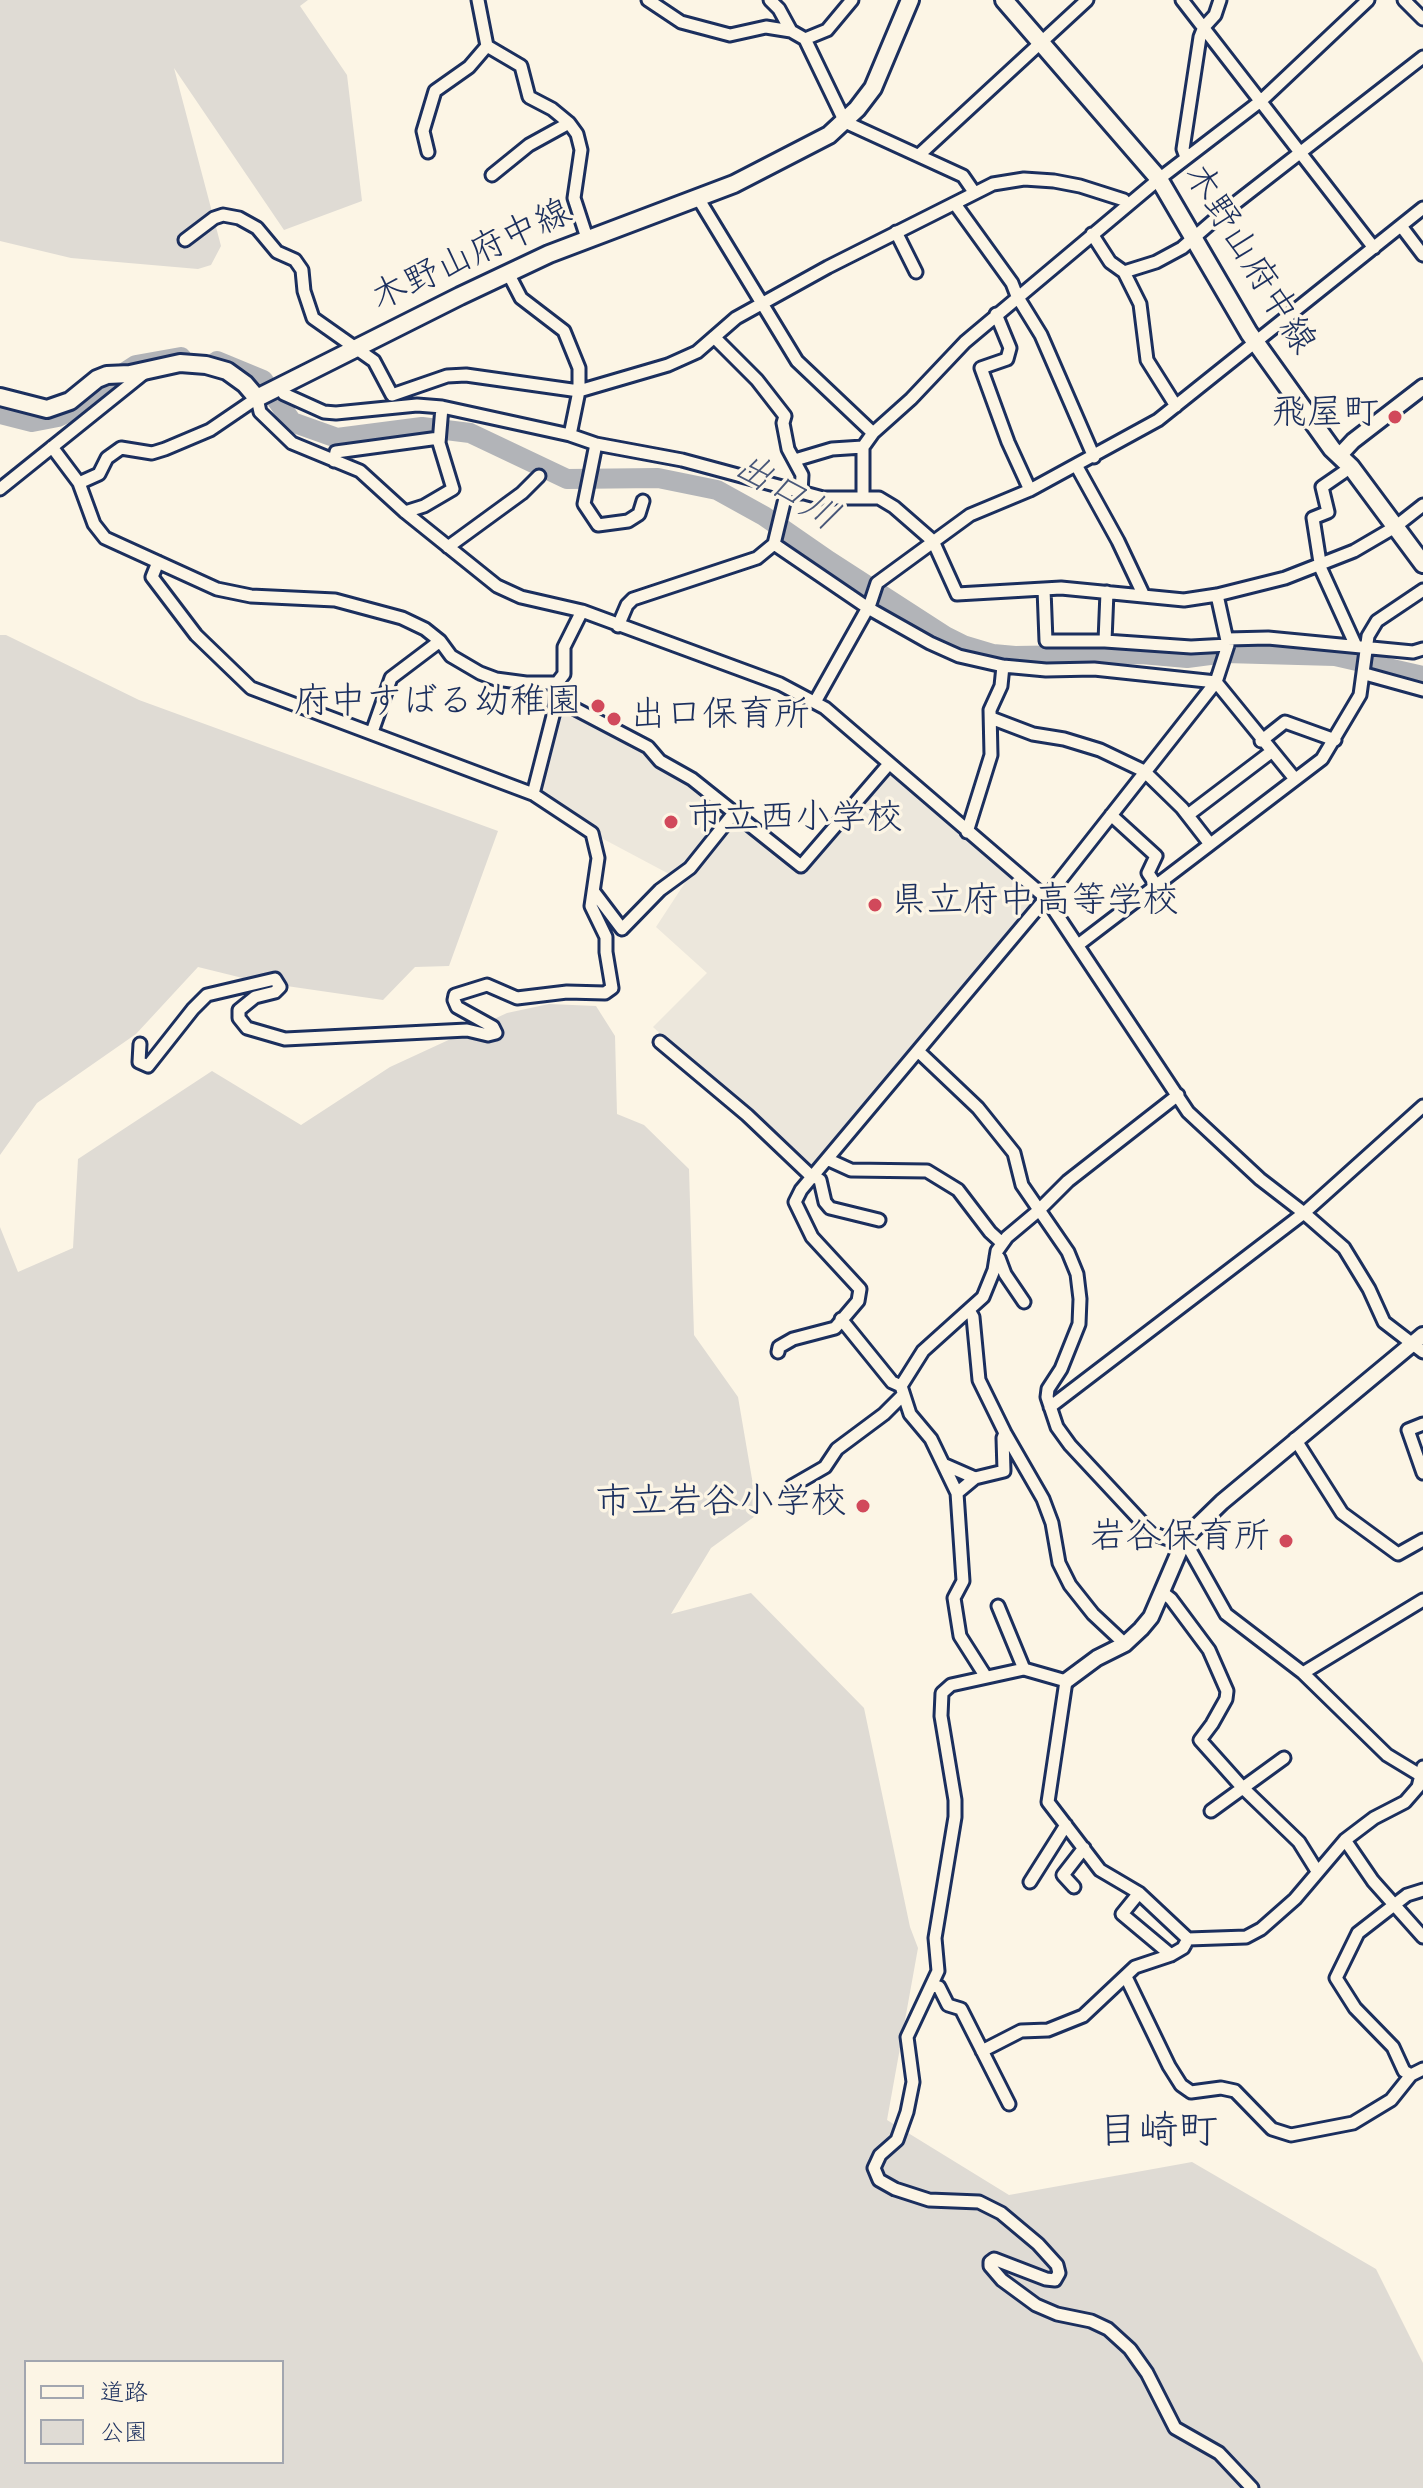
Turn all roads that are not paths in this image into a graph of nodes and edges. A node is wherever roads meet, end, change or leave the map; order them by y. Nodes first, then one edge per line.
1 (478, 0) edge
2 (648, 0) edge
3 (770, 0) edge
4 (852, 0) edge
5 (910, 0) edge
6 (1004, 0) edge
7 (1087, 0) edge
8 (1182, 0) edge
9 (1220, 0) edge
10 (1368, 0) edge
11 (1404, 0) edge
12 (1423, 19) edge
13 (1204, 27) junction
14 (791, 31) junction
15 (805, 39) junction
16 (1042, 42) junction
17 (487, 46) junction
18 (1423, 57) edge
19 (1262, 100) junction
20 (845, 122) junction
21 (569, 123) junction
22 (428, 152) dead end
23 (1300, 154) junction
24 (919, 155) junction
25 (1186, 157) junction
26 (492, 175) dead end
27 (963, 176) junction
28 (1159, 179) junction
29 (993, 184) junction
30 (974, 192) junction
31 (698, 198) junction
32 (955, 204) junction
33 (1127, 205) junction
34 (1423, 208) edge
35 (1401, 226) junction
36 (896, 232) junction
37 (1092, 234) junction
38 (587, 238) junction
39 (1195, 239) junction
40 (185, 240) dead end
41 (1374, 248) junction
42 (1423, 255) edge
43 (916, 272) dead end
44 (1124, 272) junction
45 (508, 273) junction
46 (1017, 296) junction
47 (764, 303) junction
48 (996, 314) junction
49 (714, 337) junction
50 (1256, 343) junction
51 (355, 350) junction
52 (150, 369) junction
53 (279, 386) junction
54 (1423, 387) edge
55 (579, 391) junction
56 (0, 397) edge
57 (259, 397) junction
58 (1176, 406) junction
59 (441, 412) junction
60 (873, 433) junction
61 (570, 435) junction
62 (439, 438) junction
63 (596, 444) junction
64 (52, 447) junction
65 (863, 447) junction
66 (1094, 457) junction
67 (795, 460) junction
68 (334, 461) junction
69 (1345, 462) junction
70 (1076, 465) junction
71 (539, 476) dead end
72 (79, 483) junction
73 (0, 489) edge
74 (787, 490) junction
75 (1030, 490) junction
76 (801, 493) junction
77 (863, 497) junction
78 (643, 501) dead end
79 (1423, 505) edge
80 (405, 512) junction
81 (1395, 527) junction
82 (933, 541) junction
83 (774, 544) junction
84 (448, 547) junction
85 (158, 562) junction
86 (1321, 564) junction
87 (1423, 564) edge
88 (1044, 589) junction
89 (1423, 590) edge
90 (1107, 592) junction
91 (1217, 595) junction
92 (1144, 596) junction
93 (869, 606) junction
94 (582, 611) junction
95 (618, 626) junction
96 (440, 641) junction
97 (1105, 641) junction
98 (1227, 642) junction
99 (1361, 647) junction
100 (1423, 649) edge
101 (1003, 666) junction
102 (1365, 674) junction
103 (1216, 682) junction
104 (557, 683) junction
105 (1423, 690) edge
106 (815, 702) junction
107 (556, 704) junction
108 (991, 718) junction
109 (372, 732) junction
110 (1335, 740) junction
111 (1261, 741) junction
112 (1271, 752) junction
113 (888, 765) junction
114 (1144, 771) junction
115 (1295, 779) junction
116 (533, 794) junction
117 (734, 813) junction
118 (1111, 815) junction
119 (1188, 815) junction
120 (967, 832) junction
121 (1210, 844) junction
122 (1156, 885) junction
123 (594, 892) junction
124 (1046, 898) junction
125 (622, 929) junction
126 (606, 937) junction
127 (1078, 945) junction
128 (660, 1042) dead end
129 (140, 1044) dead end
130 (918, 1051) junction
131 (1178, 1095) junction
132 (1423, 1106) edge
133 (829, 1160) junction
134 (815, 1176) junction
135 (1038, 1211) junction
136 (1304, 1213) junction
137 (879, 1220) dead end
138 (1002, 1243) junction
139 (996, 1257) junction
140 (1024, 1302) dead end
141 (970, 1312) junction
142 (841, 1319) junction
143 (1419, 1344) edge
144 (778, 1352) dead end
145 (902, 1391) junction
146 (1050, 1407) junction
147 (1423, 1424) edge
148 (1005, 1433) junction
149 (1295, 1439) junction
150 (943, 1463) junction
151 (1423, 1473) edge
152 (975, 1478) junction
153 (792, 1486) dead end
154 (957, 1493) junction
155 (1419, 1542) edge
156 (1182, 1544) junction
157 (1423, 1554) edge
158 (1162, 1592) junction
159 (1423, 1600) edge
160 (998, 1606) dead end
161 (1125, 1644) junction
162 (1024, 1669) junction
163 (1303, 1673) junction
164 (986, 1677) junction
165 (1066, 1681) junction
166 (1284, 1758) dead end
167 (1422, 1771) edge
168 (1242, 1787) junction
169 (1211, 1811) dead end
170 (1066, 1825) junction
171 (1345, 1840) junction
172 (1084, 1848) junction
173 (1317, 1871) junction
174 (1030, 1882) dead end
175 (1074, 1887) dead end
176 (1423, 1890) edge
177 (1139, 1893) junction
178 (1395, 1905) junction
179 (1423, 1937) edge
180 (1188, 1939) junction
181 (1171, 1955) junction
182 (1126, 1977) junction
183 (932, 1986) junction
184 (982, 2051) junction
185 (1423, 2069) edge
186 (1411, 2075) junction
187 (1009, 2104) dead end
188 (1252, 2488) edge

1 - 17 street
2 - 14 street
3 - 14 street
4 - 15 street
5 - 20 main road, 木野山府中線
6 - 16 main road, 木野山府中線
7 - 16 street
8 - 13 street
9 - 13 street
10 - 19 street
11 - 12 street
13 - 19 street
13 - 25 street
14 - 15 street
15 - 20 street
16 - 24 street
16 - 28 main road, 木野山府中線
17 - 21 street
17 - 22 street
18 - 23 street
19 - 23 street
19 - 25 street
20 - 24 street
20 - 31 main road, 木野山府中線
21 - 26 street
21 - 38 street
23 - 39 street
23 - 41 street
24 - 27 street
25 - 28 street
27 - 29 street
27 - 30 street
28 - 33 street
28 - 39 main road, 木野山府中線
29 - 30 street
29 - 33 street
30 - 32 street
31 - 38 main road, 木野山府中線
31 - 47 street
32 - 36 street
32 - 46 street
33 - 37 street
34 - 35 street
35 - 41 street
35 - 42 street
36 - 43 street
36 - 47 street
37 - 44 street
37 - 46 street
38 - 45 main road, 木野山府中線
39 - 44 street
39 - 50 main road, 木野山府中線
40 - 51 street
41 - 50 street
44 - 58 street
45 - 51 main road, 木野山府中線
45 - 55 street
46 - 48 street
46 - 66 street
47 - 49 street
47 - 60 street
48 - 60 street
48 - 75 street
49 - 55 street
49 - 67 street
50 - 58 street
50 - 69 main road, 木野山府中線
51 - 53 main road, 木野山府中線
51 - 55 street
52 - 56 main road
52 - 57 main road
52 - 64 street
53 - 57 main road, 木野山府中線
53 - 59 street
54 - 69 street
55 - 61 street
57 - 68 street
57 - 72 street
58 - 66 street
59 - 61 street
59 - 62 street
60 - 65 street
61 - 63 street
62 - 68 street
62 - 80 street
63 - 74 street
63 - 78 street
64 - 72 street
64 - 73 street
65 - 67 street
65 - 77 street
66 - 70 street
67 - 76 street
68 - 80 street
69 - 81 main road, 木野山府中線
69 - 86 street
70 - 75 street
70 - 92 street
71 - 84 street
72 - 85 street
74 - 76 street
74 - 83 street
75 - 82 street
76 - 77 street
77 - 82 street
79 - 81 street
80 - 84 street
81 - 86 street
81 - 87 main road, 木野山府中線
82 - 88 street
82 - 93 street
83 - 93 street
83 - 95 street
84 - 94 street
85 - 96 street
85 - 109 street
86 - 91 street
86 - 99 street
88 - 90 street
88 - 97 street
89 - 99 street
90 - 92 street
90 - 97 street
91 - 92 street
91 - 98 street
93 - 101 street
93 - 106 street
94 - 95 street
94 - 104 street
95 - 106 street
96 - 104 street
96 - 109 street
97 - 98 street
98 - 99 street
98 - 103 street
99 - 100 street
99 - 102 street
101 - 103 street
101 - 108 street
102 - 105 street
102 - 110 street
103 - 111 street
103 - 114 street
104 - 107 street
106 - 113 street
107 - 116 street
107 - 117 street
108 - 114 street
108 - 120 street
109 - 116 street
110 - 111 street
110 - 115 street
111 - 112 street
112 - 115 street
112 - 119 street
113 - 117 street
113 - 120 street
114 - 118 street
114 - 119 street
115 - 121 street
116 - 123 street
117 - 125 street
118 - 122 street
118 - 124 street
119 - 121 street
120 - 124 street
121 - 122 street
122 - 127 street
123 - 125 street
123 - 126 street
124 - 127 street
124 - 130 street
125 - 126 street
126 - 129 street
127 - 131 street
128 - 134 street
130 - 133 street
130 - 135 street
131 - 135 street
131 - 136 street
132 - 136 street
133 - 134 street
133 - 138 street
134 - 137 street
134 - 142 street
135 - 138 street
135 - 146 street
136 - 143 street
136 - 146 street
138 - 139 street
139 - 140 street
139 - 141 street
141 - 145 street
141 - 148 street
142 - 144 street
142 - 145 street
143 - 149 street
145 - 150 street
145 - 153 street
146 - 156 street
147 - 151 street
148 - 152 street
148 - 161 street
149 - 155 street
149 - 156 street
150 - 152 street
150 - 154 street
152 - 154 street
154 - 164 street
155 - 157 street
156 - 158 street
156 - 163 street
158 - 161 street
158 - 168 street
159 - 163 street
160 - 162 street
161 - 165 street
162 - 164 street
162 - 165 street
163 - 167 street
164 - 183 street
165 - 170 street
166 - 168 street
167 - 171 street
168 - 169 street
168 - 173 street
170 - 172 street
170 - 174 street
171 - 173 street
171 - 178 street
172 - 175 street
172 - 177 street
173 - 180 street
176 - 178 street
177 - 180 street
177 - 181 street
178 - 179 street
178 - 186 street
180 - 181 street
181 - 182 street
182 - 184 street
182 - 186 street
183 - 184 street
183 - 188 street
184 - 187 street
185 - 186 street

